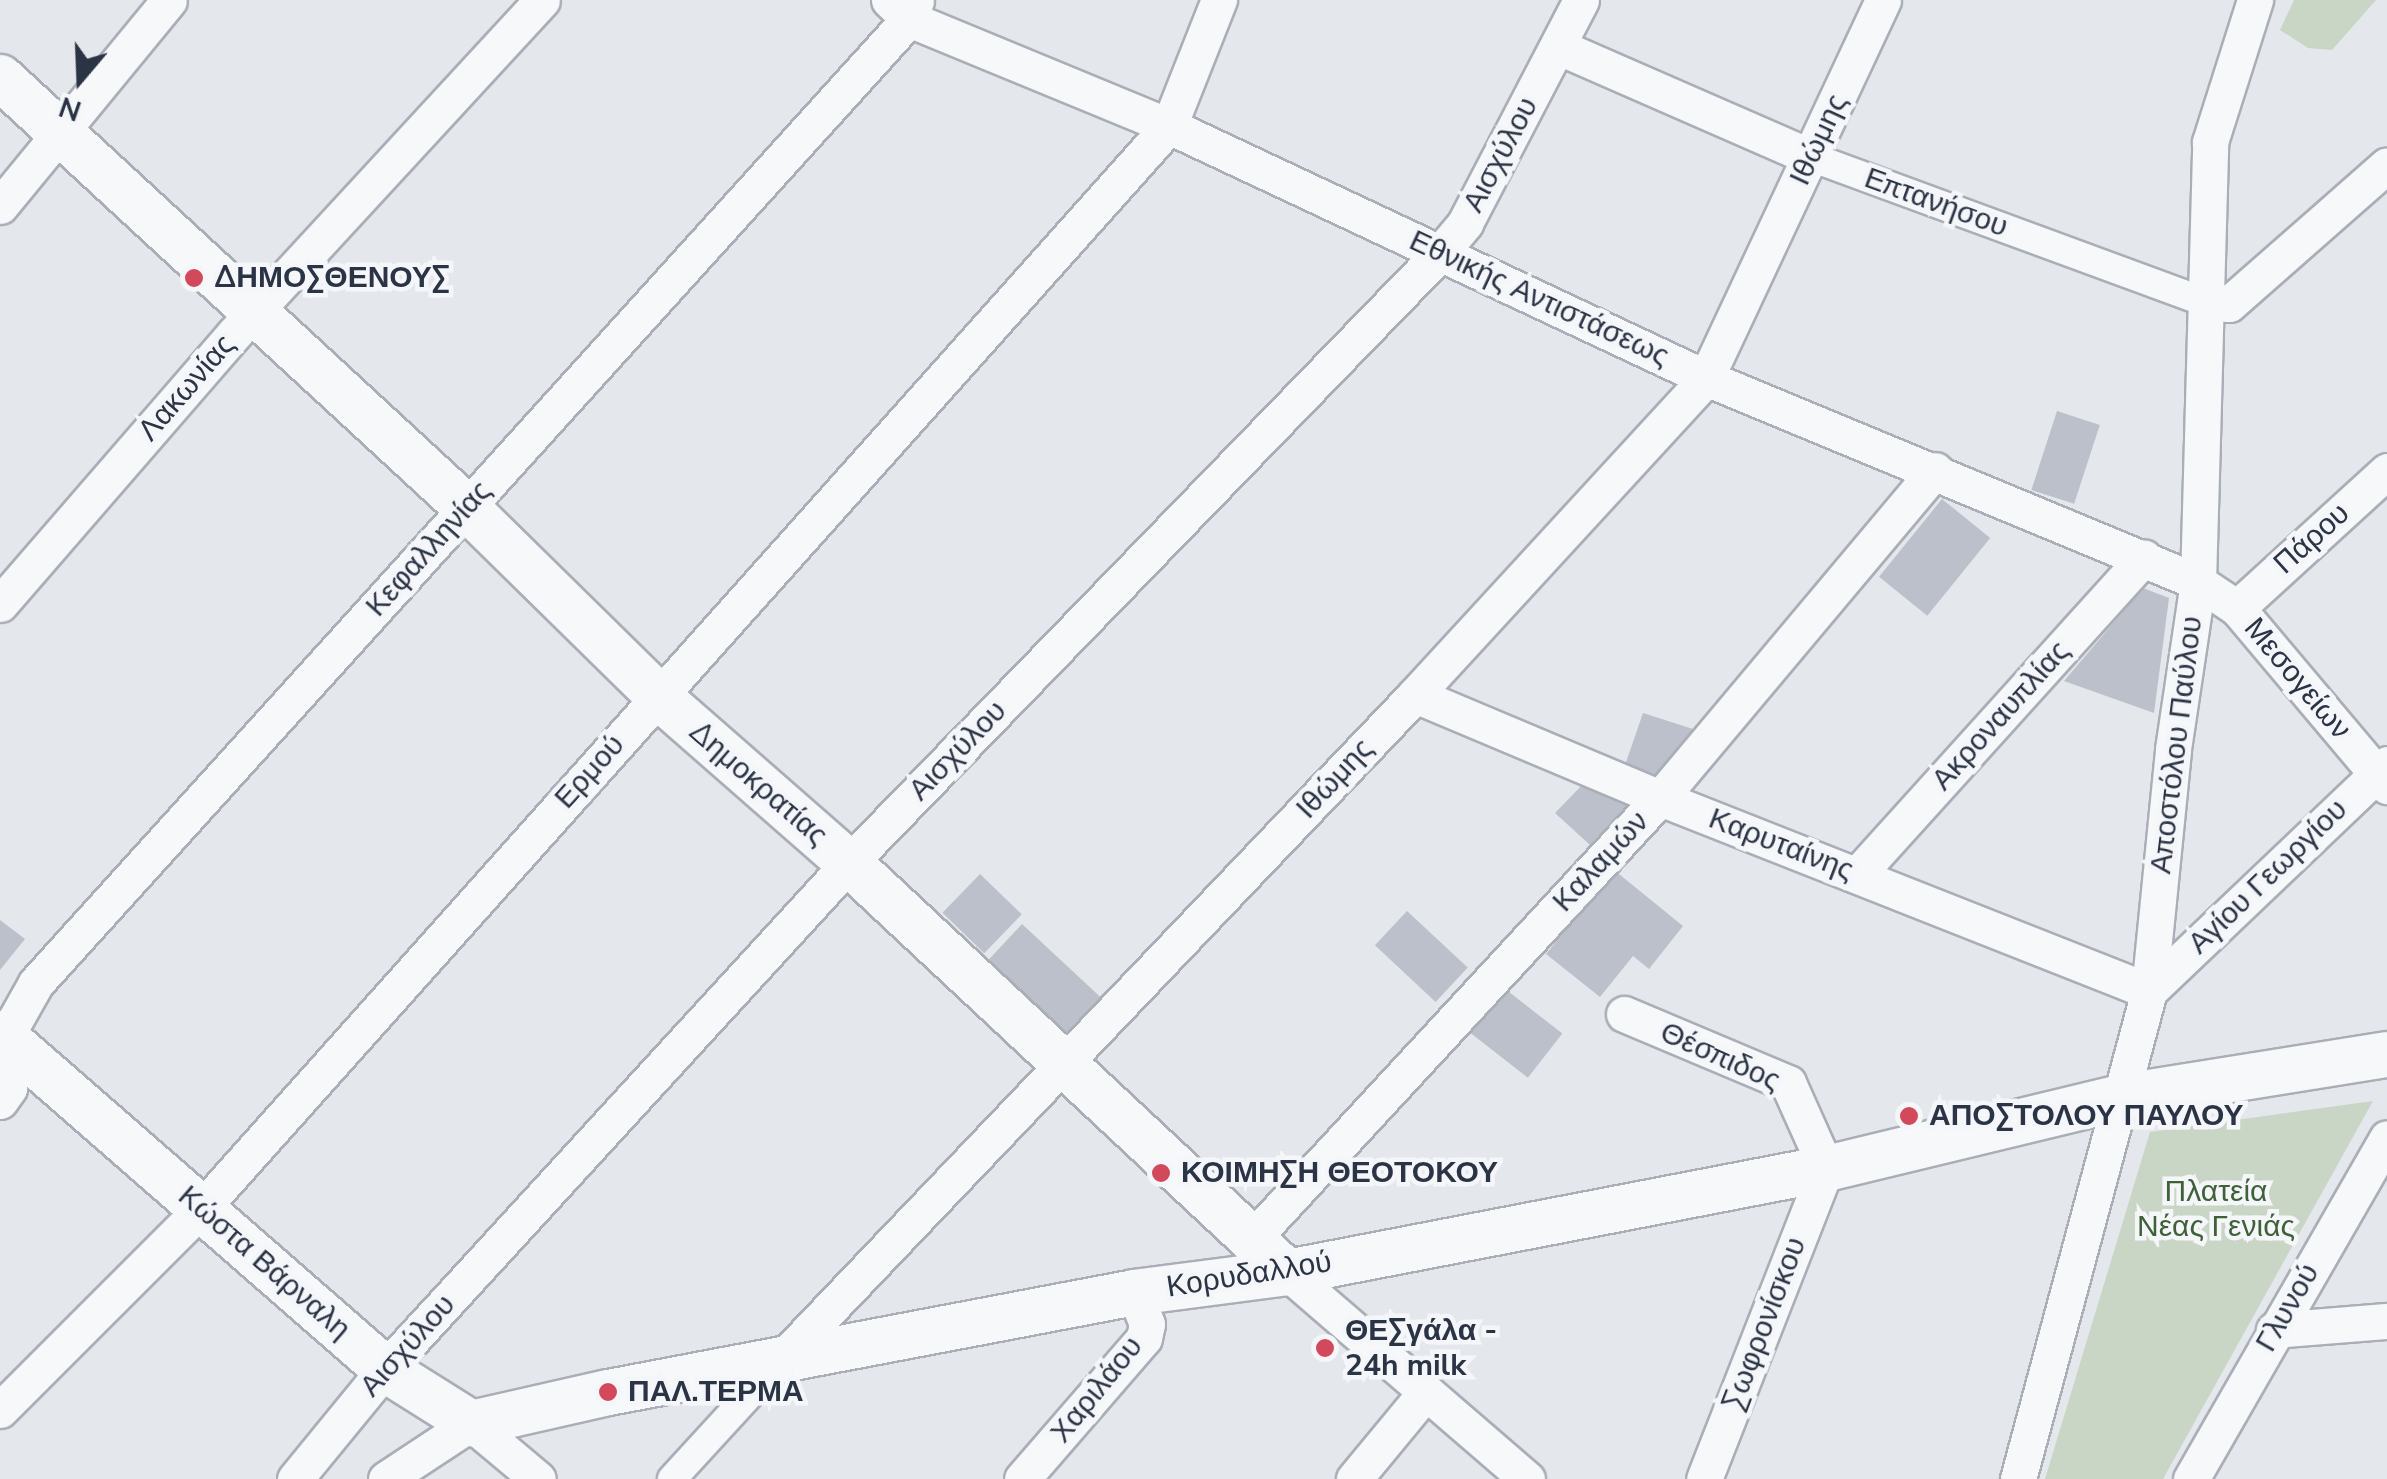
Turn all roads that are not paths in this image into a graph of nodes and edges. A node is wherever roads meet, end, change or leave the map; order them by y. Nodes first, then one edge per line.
1 (169, 0) edge
2 (542, 0) edge
3 (1219, 0) edge
4 (1581, 0) edge
5 (1883, 0) edge
6 (2253, 0) edge
7 (905, 6) edge
8 (1559, 47) junction
9 (0, 76) edge
10 (1169, 126) junction
11 (61, 131) junction
12 (1811, 156) junction
13 (2387, 165) edge
14 (0, 206) edge
15 (1440, 252) junction
16 (2206, 302) junction
17 (255, 312) junction
18 (1706, 378) junction
19 (1935, 470) junction
20 (2387, 470) edge
21 (466, 507) junction
22 (2144, 557) junction
23 (2198, 582) junction
24 (0, 604) edge
25 (2237, 608) junction
26 (1415, 695) junction
27 (658, 696) junction
28 (2383, 774) edge
29 (1660, 798) junction
30 (849, 863) junction
31 (1858, 875) junction
32 (2149, 991) junction
33 (1624, 1014) dead end
34 (3, 1035) edge
35 (2387, 1054) edge
36 (1065, 1065) junction
37 (2124, 1096) junction
38 (0, 1101) edge
39 (2387, 1138) edge
40 (1826, 1168) junction
41 (201, 1209) junction
42 (1252, 1239) junction
43 (1287, 1272) junction
44 (1134, 1292) junction
45 (2387, 1321) edge
46 (2274, 1330) junction
47 (780, 1361) junction
48 (386, 1369) junction
49 (1426, 1392) junction
50 (0, 1410) edge
51 (471, 1423) junction
52 (296, 1479) edge
53 (386, 1479) edge
54 (538, 1479) edge
55 (672, 1479) edge
56 (1022, 1479) edge
57 (1354, 1479) edge
58 (1527, 1479) edge
59 (1704, 1479) edge
60 (2018, 1479) edge
61 (2191, 1479) edge

1 - 11 street
2 - 17 street, Λακωνίας
3 - 10 street
4 - 8 street, Αισχύλου
5 - 12 street, Ιθώμης
6 - 16 street, Αποστόλου Παύλου
7 - 10 street, Εθνικής Αντιστάσεως
7 - 21 street, Κεφαλληνίας
8 - 12 street, Επτανήσου
8 - 15 street, Αισχύλου
9 - 11 street, Δημοκρατίας
10 - 15 street, Εθνικής Αντιστάσεως
10 - 27 street, Ερμού
11 - 14 street
11 - 17 street, Δημοκρατίας
12 - 16 street, Επτανήσου
12 - 18 street, Ιθώμης
13 - 16 street
15 - 18 street, Εθνικής Αντιστάσεως
15 - 30 street, Αισχύλου
16 - 23 street, Αποστόλου Παύλου
17 - 21 street, Δημοκρατίας
17 - 24 street, Λακωνίας
18 - 19 street, Εθνικής Αντιστάσεως
18 - 26 street, Ιθώμης
19 - 22 street, Εθνικής Αντιστάσεως
19 - 29 street, Καλαμών
20 - 25 street, Πάρου
21 - 27 street, Δημοκρατίας
21 - 34 street, Κεφαλληνίας
22 - 23 street, Εθνικής Αντιστάσεως
22 - 31 street, Ακροναυπλίας
23 - 25 street, Μεσογείων
23 - 32 street, Αποστόλου Παύλου
25 - 28 street, Μεσογείων
26 - 29 street, Καρυταίνης
26 - 36 street, Ιθώμης
27 - 30 street, Δημοκρατίας
27 - 41 street, Ερμού
28 - 32 street, Αγίου Γεωργίου
29 - 31 street, Καρυταίνης
29 - 42 street, Καλαμών
30 - 36 street, Δημοκρατίας
30 - 48 street, Αισχύλου
31 - 32 street, Καρυταίνης
32 - 37 street, Αποστόλου Παύλου
33 - 40 street, Θέσπιδος
34 - 38 street
34 - 41 street, Κώστα Βάρναλη
35 - 37 street, Κορυδαλλού
36 - 42 street, Δημοκρατίας
36 - 47 street, Ιθώμης
37 - 40 street, Κορυδαλλού
37 - 60 street, Αποστόλου Παύλου
39 - 46 street, Γλυνού
40 - 43 street, Κορυδαλλού
40 - 59 street, Σωφρονίσκου
41 - 48 street, Κώστα Βάρναλη
41 - 50 street, Ερμού
42 - 43 street, Δημοκρατίας
43 - 44 street, Κορυδαλλού
43 - 49 street, Δημοκρατίας
44 - 47 street, Κορυδαλλού
44 - 56 street, Χαριλάου
45 - 46 street
46 - 61 street, Γλυνού
47 - 51 street, Κορυδαλλού
47 - 55 street, Ιθώμης
48 - 51 street, Κώστα Βάρναλη
48 - 52 street, Αισχύλου
49 - 57 street
49 - 58 street, Δημοκρατίας
51 - 53 street, Κορυδαλλού
51 - 54 street, Κώστα Βάρναλη

